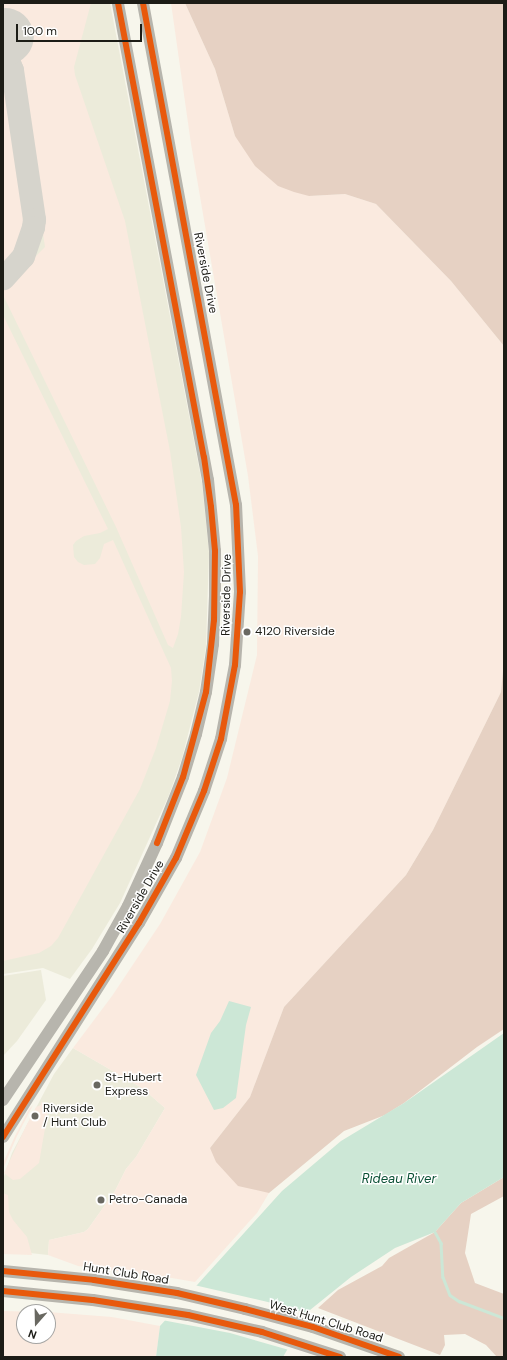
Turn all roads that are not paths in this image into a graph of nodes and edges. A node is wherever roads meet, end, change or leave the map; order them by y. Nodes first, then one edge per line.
1 (118, 3) edge
2 (143, 3) edge
3 (19, 1075) junction
4 (35, 1085) junction
5 (3, 1100) edge
6 (3, 1137) edge
7 (3, 1263) edge
8 (3, 1271) edge
9 (44, 1274) junction
10 (3, 1291) edge
11 (245, 1309) joint
12 (340, 1357) edge
13 (399, 1357) edge

1 - 3 main road, Riverside Drive
2 - 4 main road, Riverside Drive
3 - 4 main road
3 - 5 main road, Riverside Drive
4 - 6 main road, Riverside Drive
7 - 9 main road
8 - 9 main road, Hunt Club Road
9 - 11 main road, Hunt Club Road
10 - 12 main road
11 - 13 main road, West Hunt Club Road

